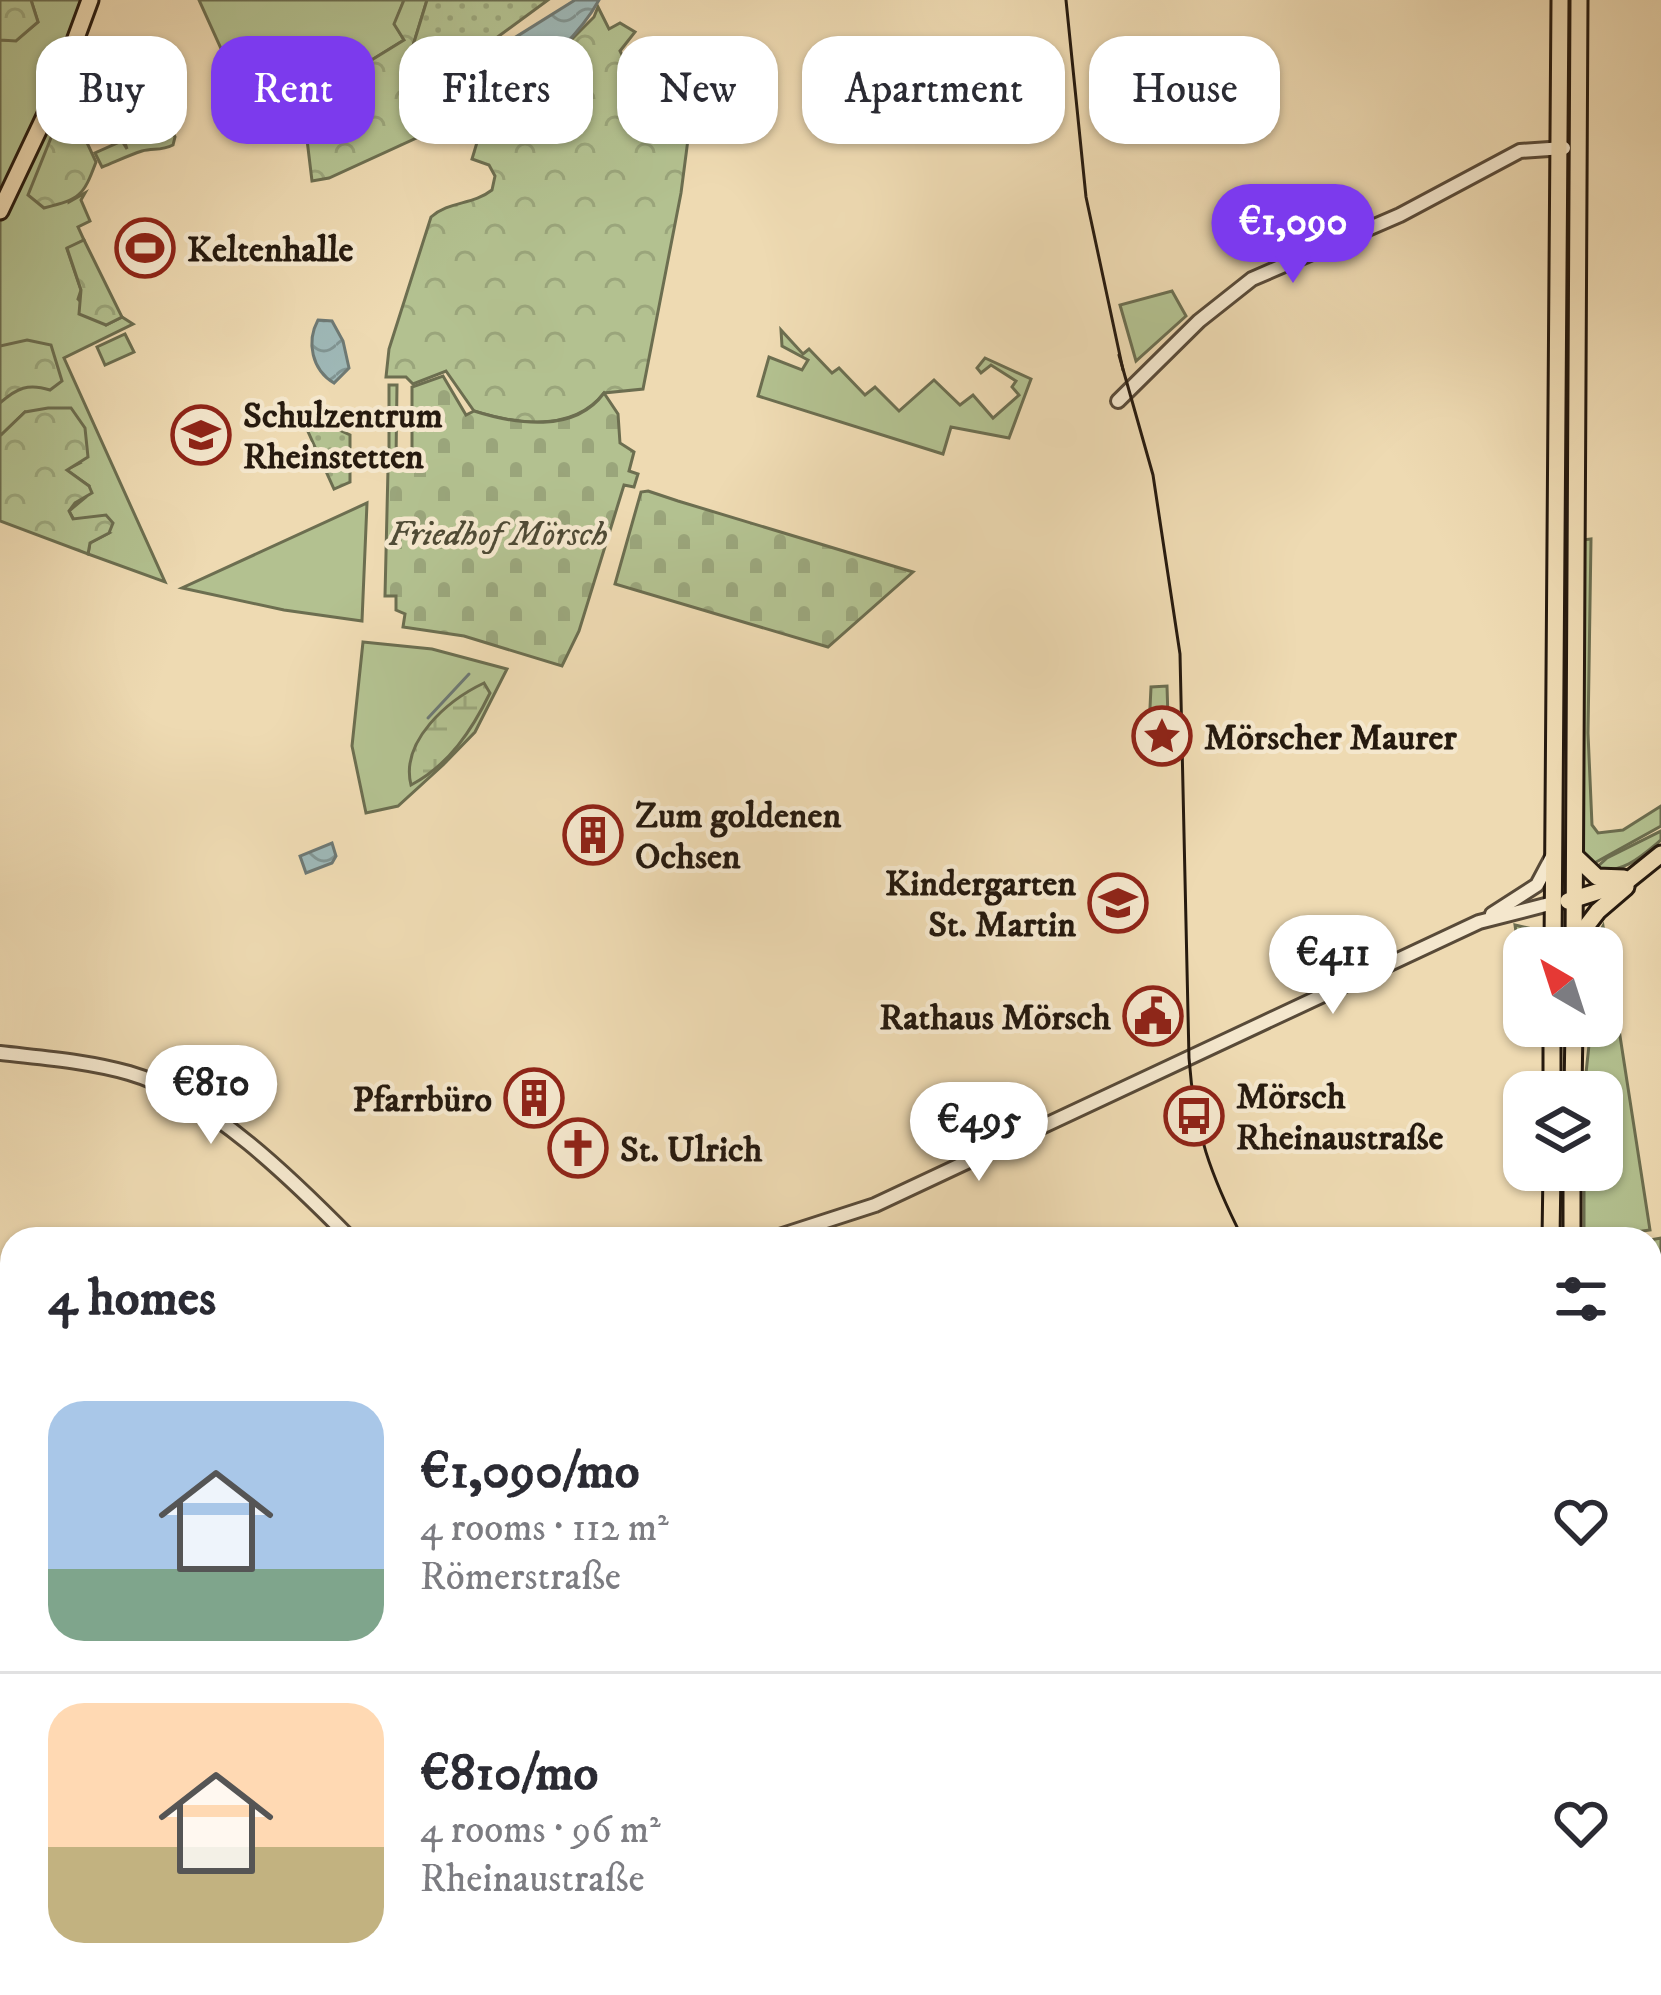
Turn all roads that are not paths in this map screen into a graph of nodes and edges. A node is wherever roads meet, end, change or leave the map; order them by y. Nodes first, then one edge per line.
1 (90, 0) edge
2 (1560, 0) edge
3 (1579, 0) edge
4 (1577, 147) junction
5 (1557, 149) junction
6 (0, 212) edge
7 (1118, 401) dead end
8 (1554, 854) junction
9 (1661, 854) edge
10 (1575, 856) junction
11 (1643, 870) junction
12 (1575, 901) junction
13 (1553, 903) junction
14 (1478, 922) junction
15 (1553, 927) edge
16 (1574, 927) edge
17 (1587, 927) edge
18 (0, 1053) edge
19 (1552, 1191) edge
20 (1573, 1191) edge
21 (339, 1227) edge
22 (806, 1227) edge
23 (1551, 1227) edge
24 (1572, 1227) edge

1 - 6 main road
2 - 5 main road
3 - 4 main road
4 - 5 street
4 - 10 main road
5 - 7 street
5 - 8 main road
8 - 13 main road
8 - 14 street
9 - 11 main road
10 - 11 main road
10 - 12 main road
11 - 12 main road
11 - 17 main road
12 - 13 main road
12 - 16 main road
13 - 14 street
13 - 15 main road
14 - 22 street
18 - 21 street
19 - 23 main road
20 - 24 main road

